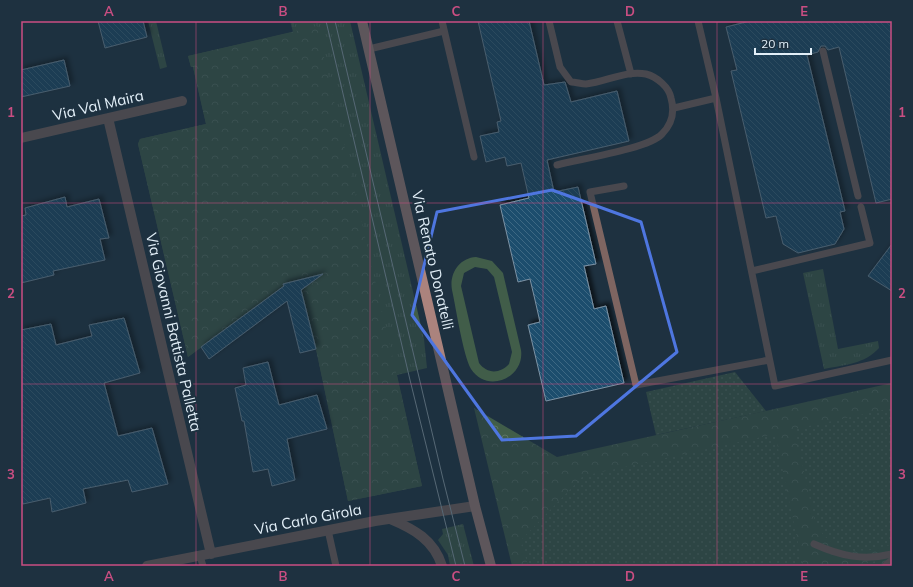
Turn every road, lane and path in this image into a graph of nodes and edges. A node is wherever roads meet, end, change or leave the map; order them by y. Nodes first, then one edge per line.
1 (362, 21) edge
2 (442, 21) edge
3 (549, 21) edge
4 (617, 21) edge
5 (698, 21) edge
6 (444, 31) junction
7 (369, 49) junction
8 (823, 51) dead end
9 (631, 74) junction
10 (716, 98) junction
11 (182, 101) dead end
12 (674, 108) junction
13 (108, 118) junction
14 (21, 138) edge
15 (474, 157) dead end
16 (557, 165) dead end
17 (624, 186) dead end
18 (858, 196) dead end
19 (861, 207) dead end
20 (752, 272) junction
21 (769, 360) junction
22 (892, 360) edge
23 (474, 506) junction
24 (390, 519) junction
25 (328, 530) junction
26 (814, 544) dead end
27 (211, 554) junction
28 (892, 554) edge
29 (202, 561) edge
30 (892, 562) edge
31 (147, 566) edge
32 (336, 566) edge
33 (442, 566) edge
34 (491, 566) edge
35 (887, 566) edge

1 - 7 main road, Via Renato Donatelli
2 - 6 lane
3 - 9 lane
4 - 9 lane
5 - 10 lane
6 - 7 lane
6 - 15 lane
7 - 23 main road, Via Renato Donatelli
8 - 18 lane
9 - 12 lane
10 - 12 lane
10 - 20 lane
11 - 13 street, Via Val Maira
12 - 16 lane
13 - 14 street, Via Val Maira
13 - 27 street, Via Giovanni Battista Palletta
17 - 21 lane
19 - 20 lane
20 - 21 lane
21 - 22 lane
23 - 24 street, Via Carlo Girola
23 - 34 main road, Via Renato Donatelli
24 - 25 street, Via Carlo Girola
24 - 33 street
25 - 27 street, Via Carlo Girola
25 - 32 lane
26 - 28 lane
27 - 29 street, Via Carlo Girola
29 - 31 street, Via Carlo Girola
30 - 35 street

